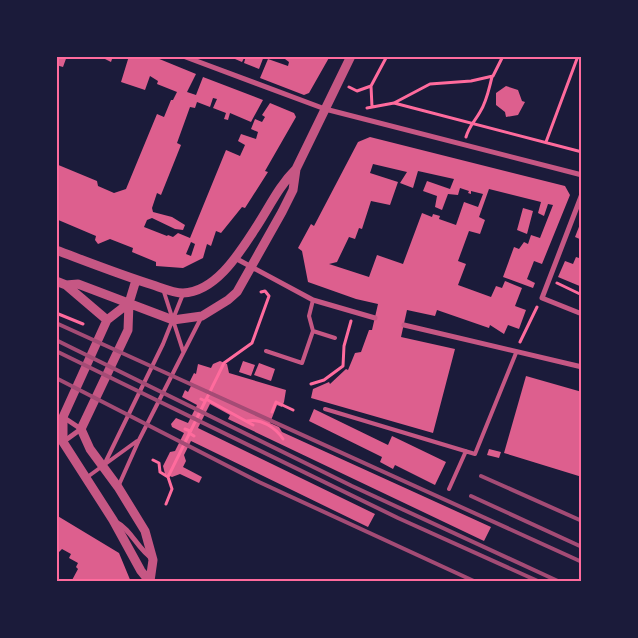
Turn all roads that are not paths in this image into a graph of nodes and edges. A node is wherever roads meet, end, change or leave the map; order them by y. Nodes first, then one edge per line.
1 (183, 56) edge
2 (352, 56) edge
3 (325, 109) junction
4 (296, 169) junction
5 (582, 175) edge
6 (582, 194) edge
7 (56, 250) edge
8 (234, 258) junction
9 (251, 267) junction
10 (136, 280) junction
11 (56, 281) edge
12 (66, 285) junction
13 (163, 288) junction
14 (183, 293) junction
15 (313, 300) junction
16 (129, 303) junction
17 (582, 314) edge
18 (202, 316) junction
19 (375, 318) dead end
20 (107, 320) junction
21 (173, 320) junction
22 (404, 325) dead end
23 (313, 331) junction
24 (335, 338) dead end
25 (266, 350) dead end
26 (183, 351) junction
27 (516, 353) junction
28 (582, 367) edge
29 (325, 409) dead end
30 (60, 417) edge
31 (81, 429) junction
32 (139, 440) junction
33 (60, 441) edge
34 (466, 451) junction
35 (103, 467) junction
36 (86, 479) junction
37 (118, 487) junction
38 (449, 489) dead end
39 (113, 520) junction
40 (153, 560) junction
41 (150, 581) edge

1 - 3 street
2 - 3 street
3 - 4 street
3 - 5 street
4 - 8 street
4 - 9 street
6 - 17 street
7 - 10 street
8 - 9 street
8 - 14 street
9 - 15 street
9 - 18 street
10 - 13 street
10 - 16 street
11 - 12 street
12 - 16 street
12 - 20 street
13 - 14 street
13 - 21 lane
14 - 21 lane
15 - 19 street
15 - 23 lane
16 - 20 street
16 - 21 street
16 - 31 street
18 - 21 street
18 - 26 lane
20 - 30 street
21 - 26 lane
21 - 35 lane
22 - 27 street
23 - 24 lane
23 - 25 lane
26 - 32 lane
27 - 28 street
27 - 34 lane
29 - 34 lane
30 - 31 street
30 - 33 street
31 - 33 street
31 - 35 street
32 - 35 lane
32 - 37 lane
33 - 36 street
34 - 38 lane
35 - 36 lane
35 - 37 street
36 - 39 street
37 - 40 street
39 - 40 street
39 - 41 street
40 - 41 street

